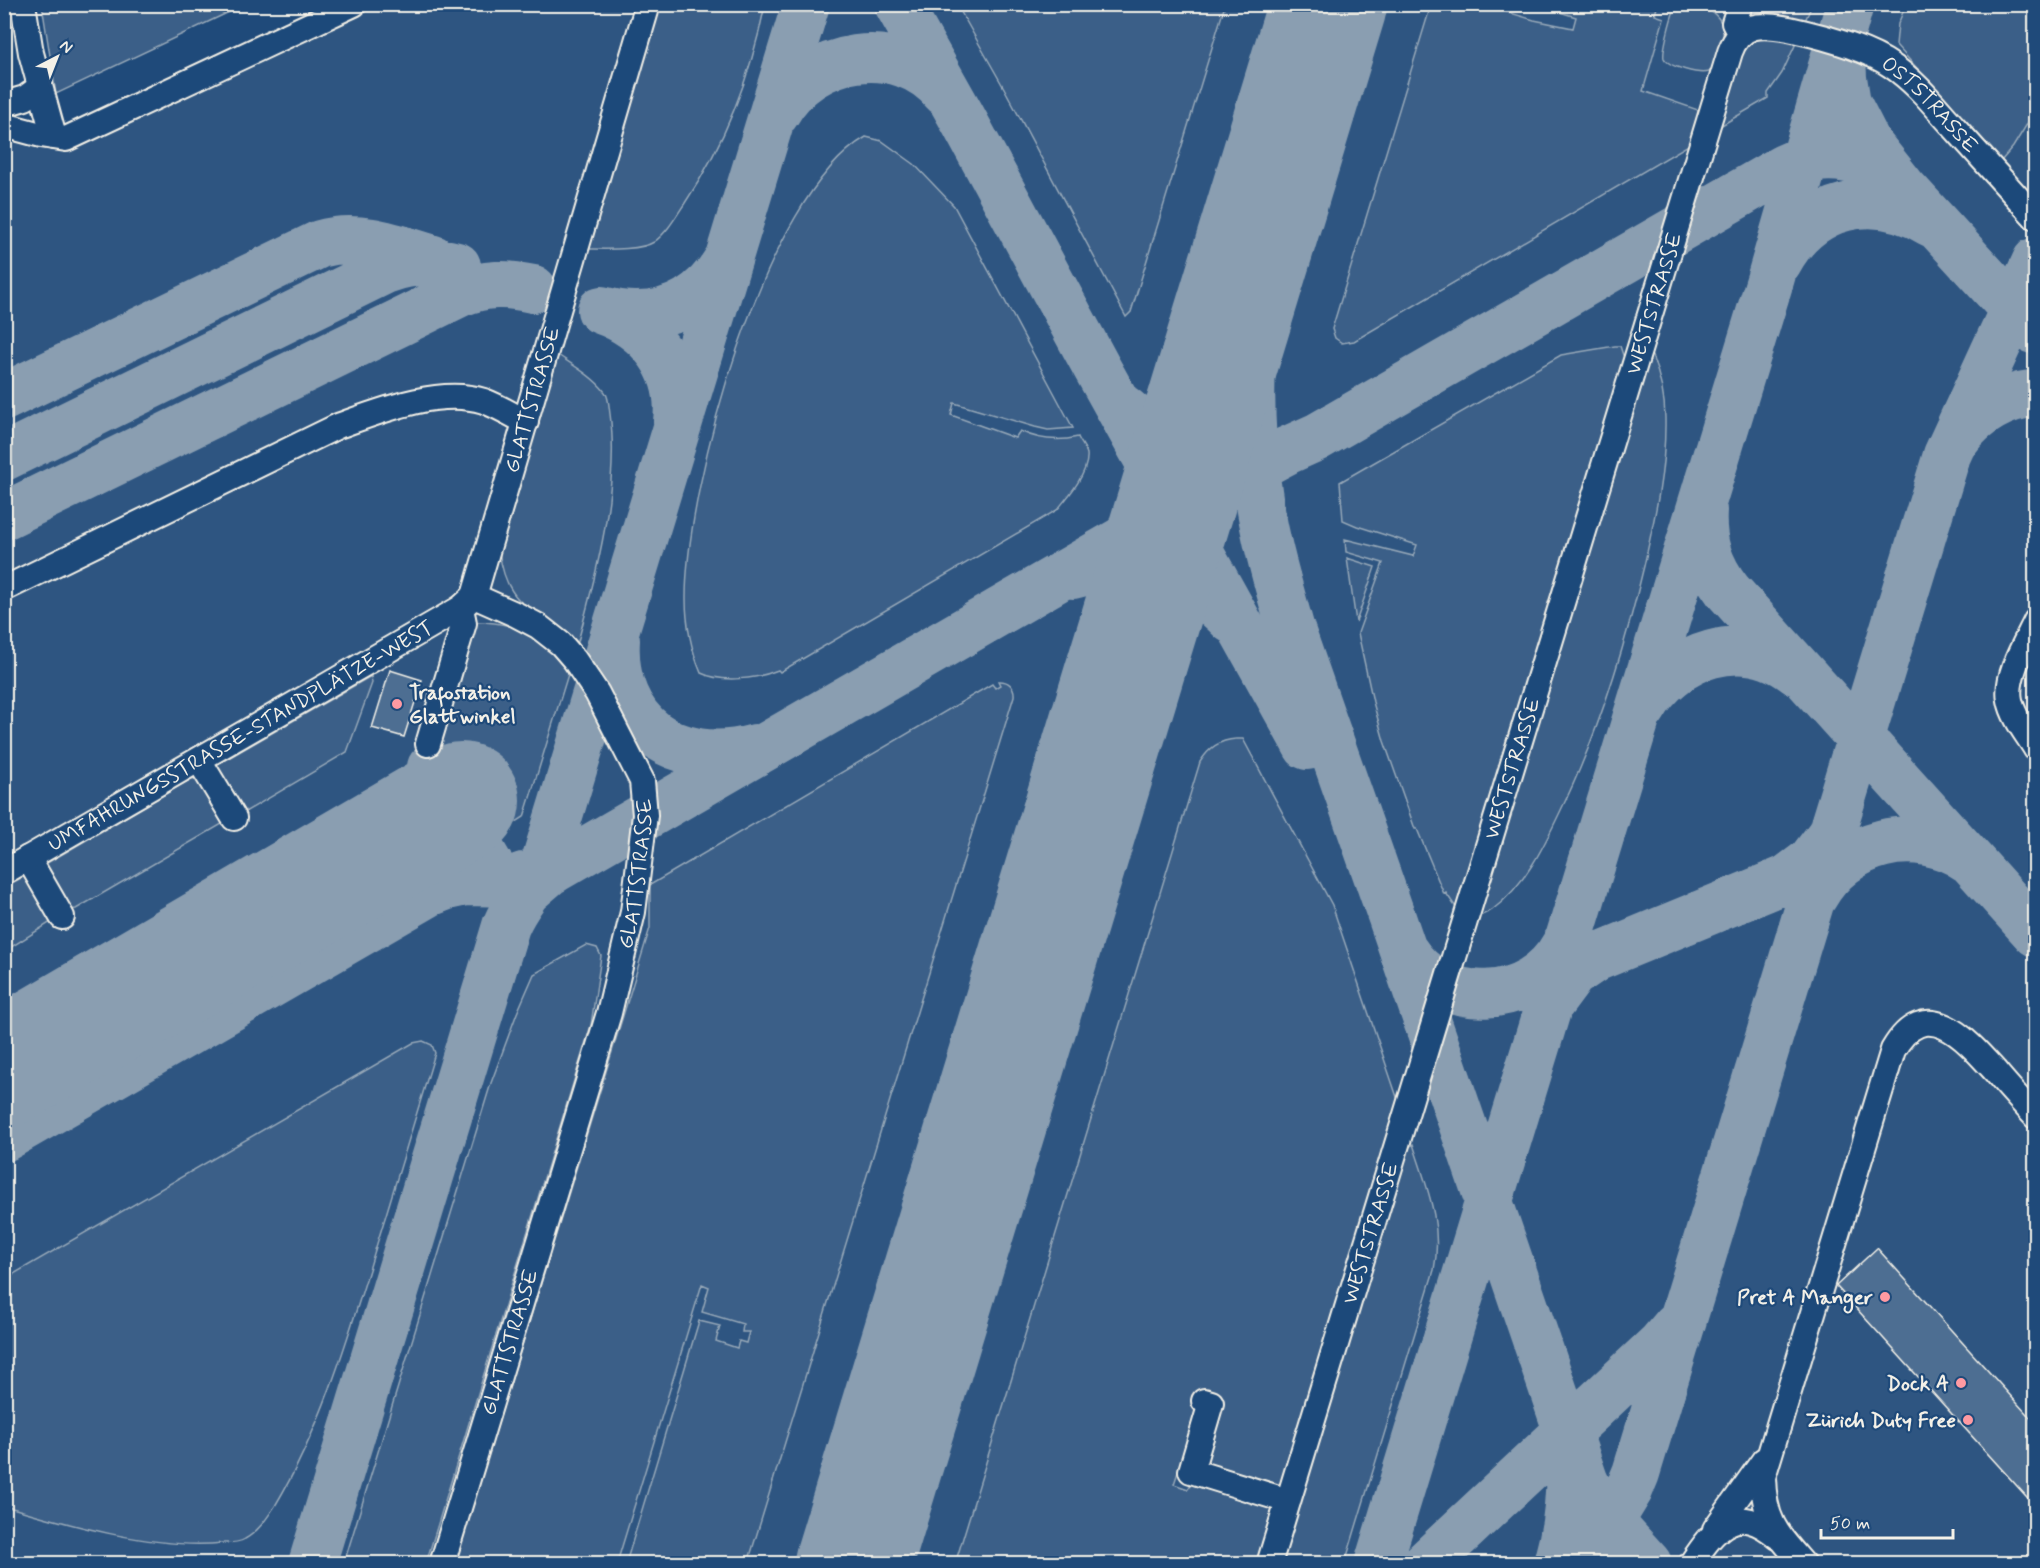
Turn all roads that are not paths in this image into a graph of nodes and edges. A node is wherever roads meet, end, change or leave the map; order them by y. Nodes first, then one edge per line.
1 (23, 4) edge
2 (354, 4) edge
3 (648, 4) edge
4 (1740, 4) edge
5 (1740, 35) junction
6 (40, 87) junction
7 (4, 104) edge
8 (4, 125) edge
9 (54, 137) junction
10 (2036, 218) edge
11 (526, 422) junction
12 (4, 589) edge
13 (468, 602) junction
14 (2036, 621) edge
15 (428, 744) dead end
16 (2036, 749) edge
17 (199, 760) junction
18 (234, 818) dead end
19 (28, 858) junction
20 (4, 872) edge
21 (62, 917) dead end
22 (2036, 1117) edge
23 (1204, 1401) dead end
24 (1772, 1446) junction
25 (1288, 1501) junction
26 (1707, 1541) junction
27 (1782, 1541) junction
28 (442, 1563) edge
29 (1269, 1563) edge
30 (1691, 1563) edge
31 (1803, 1563) edge

1 - 6 street
2 - 9 street
3 - 11 street, GLATTSTRASSE
4 - 5 street
5 - 10 street, OSTSTRASSE
5 - 25 street, WESTSTRASSE
6 - 7 street
6 - 9 street
8 - 9 street
11 - 12 street
11 - 13 street, GLATTSTRASSE
13 - 15 street
13 - 17 street, UMFAHRUNGSSTRASSE-STANDPLÄTZE-WEST
13 - 28 street, GLATTSTRASSE
14 - 16 street
17 - 18 street
17 - 19 street, UMFAHRUNGSSTRASSE-STANDPLÄTZE-WEST
19 - 20 street, UMFAHRUNGSSTRASSE-STANDPLÄTZE-WEST
19 - 21 street
22 - 24 street
23 - 25 street
24 - 26 street
24 - 27 street
25 - 29 street, WESTSTRASSE
26 - 27 street
26 - 30 street
27 - 31 street

